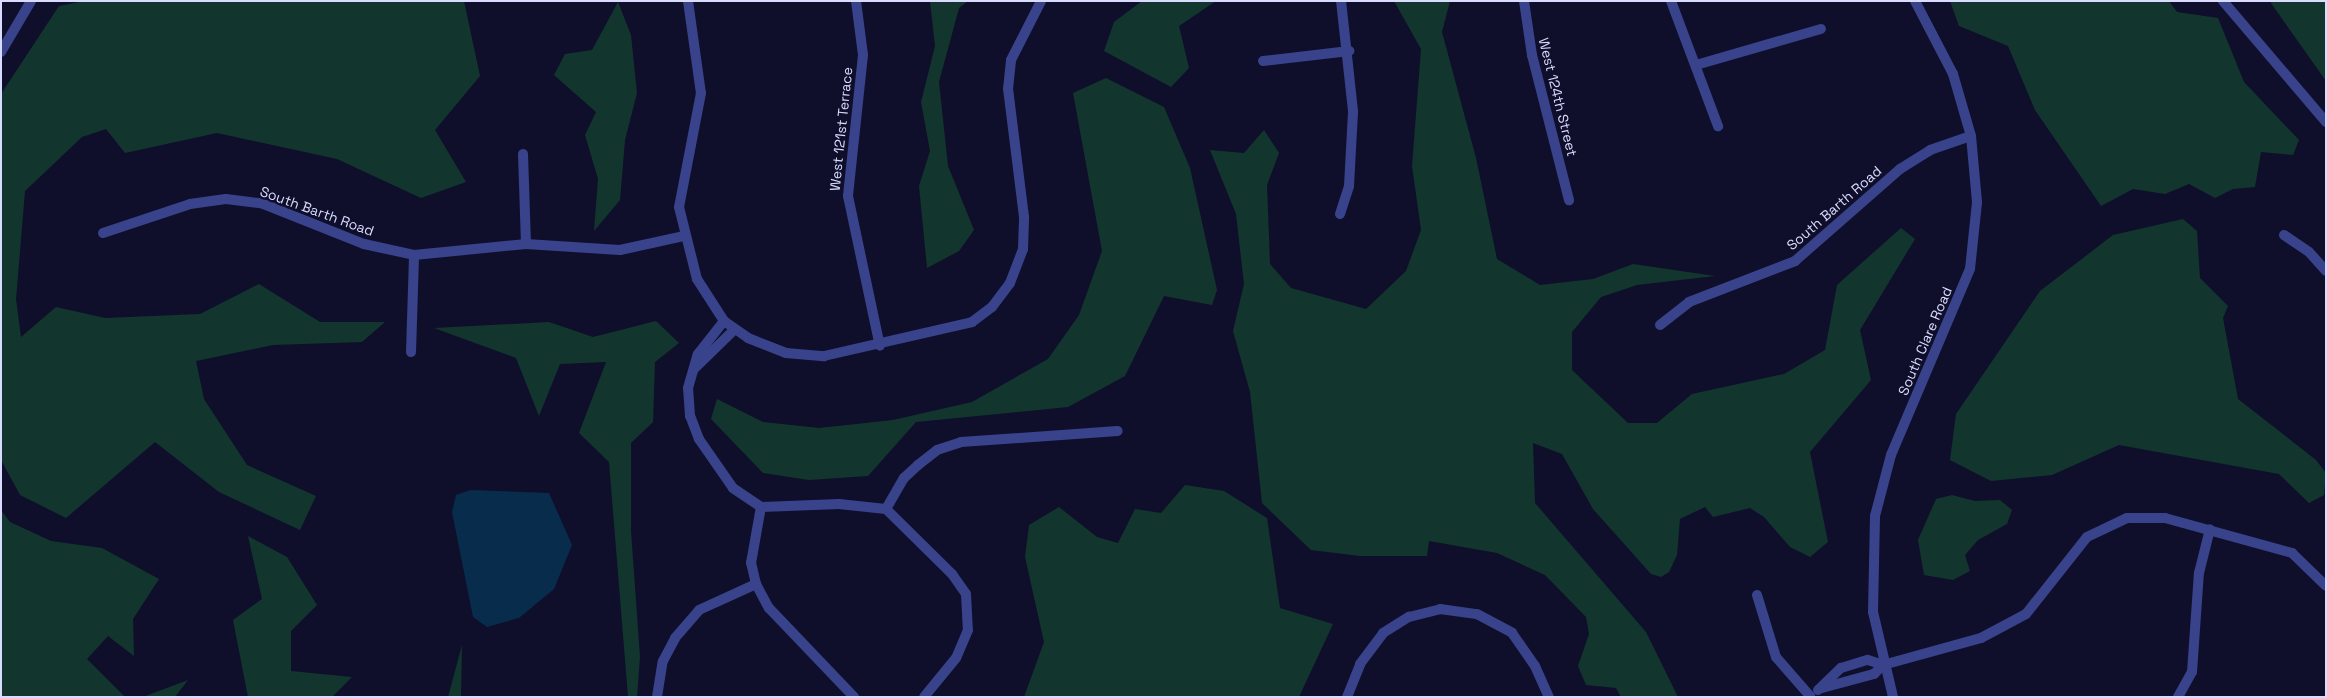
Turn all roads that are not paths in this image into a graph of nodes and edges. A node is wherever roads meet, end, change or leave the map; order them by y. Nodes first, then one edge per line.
1 (31, 1) edge
2 (688, 1) edge
3 (856, 1) edge
4 (1041, 1) edge
5 (1341, 1) edge
6 (1524, 1) edge
7 (1671, 1) edge
8 (1915, 1) edge
9 (2223, 1) edge
10 (1821, 29) dead end
11 (1349, 51) junction
12 (1, 52) edge
13 (1263, 61) dead end
14 (1696, 65) junction
15 (2326, 122) edge
16 (1718, 126) dead end
17 (1971, 136) junction
18 (523, 154) dead end
19 (1569, 200) dead end
20 (1340, 214) dead end
21 (103, 233) dead end
22 (2284, 235) dead end
23 (684, 236) junction
24 (526, 244) junction
25 (414, 255) junction
26 (2326, 270) edge
27 (724, 321) junction
28 (1660, 324) dead end
29 (735, 329) junction
30 (880, 346) junction
31 (411, 352) dead end
32 (694, 369) junction
33 (1118, 432) dead end
34 (761, 507) junction
35 (886, 510) junction
36 (2210, 529) junction
37 (756, 584) junction
38 (2326, 586) edge
39 (1757, 595) dead end
40 (1883, 665) junction
41 (1822, 688) junction
42 (1810, 696) edge
43 (657, 697) edge
44 (854, 697) edge
45 (924, 697) edge
46 (1347, 697) edge
47 (1549, 697) edge
48 (1893, 697) edge
49 (2178, 697) edge

1 - 12 street
2 - 23 street
3 - 30 street, West 121st Terrace
4 - 30 street
5 - 11 street
6 - 19 street, West 124th Street
7 - 14 street
8 - 17 street, South Clare Road
9 - 15 street
10 - 14 street
11 - 13 street
11 - 20 street
14 - 16 street
17 - 28 street, South Barth Road
17 - 40 street, South Clare Road
18 - 24 street
21 - 25 street, South Barth Road
22 - 26 street
23 - 24 street, South Barth Road
23 - 27 street
24 - 25 street, South Barth Road
25 - 31 street
27 - 29 street
27 - 32 street
29 - 30 street
29 - 32 street
32 - 34 street
33 - 35 street
34 - 35 street
34 - 37 street
35 - 45 street
36 - 38 street
36 - 40 street
36 - 49 street
37 - 43 street
37 - 44 street
39 - 42 street
40 - 41 street
40 - 41 street
40 - 48 street, South Clare Road
41 - 42 street
46 - 47 street

